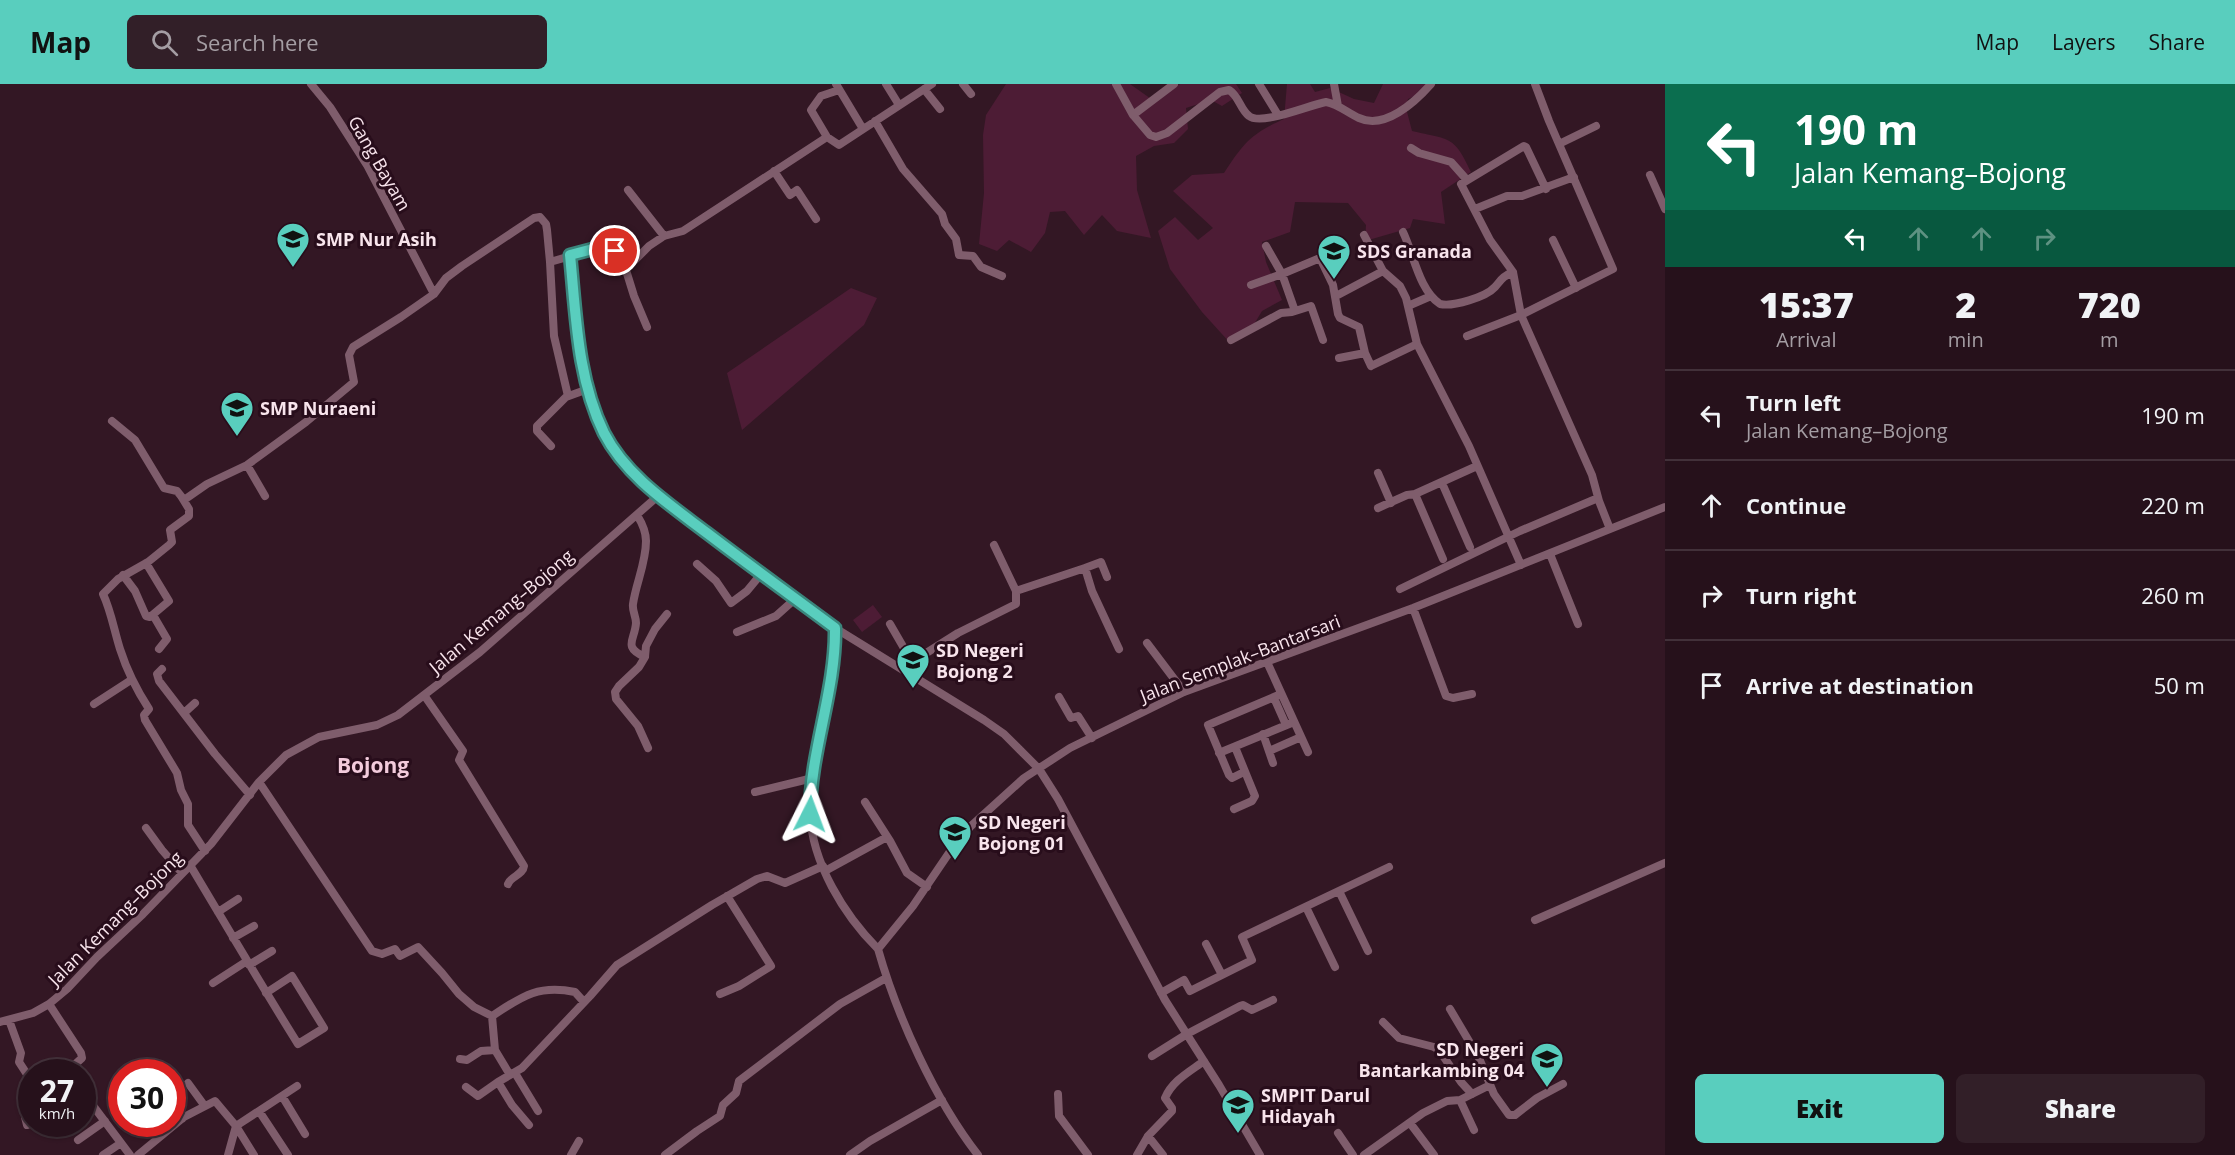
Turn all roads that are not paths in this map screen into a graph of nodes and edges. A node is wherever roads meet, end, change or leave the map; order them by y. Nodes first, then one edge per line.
1 (311, 84) edge
2 (886, 84) edge
3 (963, 84) edge
4 (1116, 84) edge
5 (1174, 84) edge
6 (1259, 84) edge
7 (1334, 84) edge
8 (1431, 84) edge
9 (1535, 84) edge
10 (928, 86) edge
11 (837, 87) edge
12 (971, 94) dead end
13 (898, 105) junction
14 (1338, 106) junction
15 (940, 109) dead end
16 (1134, 115) junction
17 (1278, 116) junction
18 (875, 121) junction
19 (1596, 126) dead end
20 (864, 129) junction
21 (827, 138) junction
22 (1559, 144) junction
23 (1411, 148) dead end
24 (774, 171) junction
25 (1650, 175) dead end
26 (1574, 177) junction
27 (1467, 180) junction
28 (1546, 189) junction
29 (628, 190) dead end
30 (1475, 209) junction
31 (1665, 209) edge
32 (816, 219) dead end
33 (1402, 232) dead end
34 (1364, 235) dead end
35 (664, 236) junction
36 (1553, 240) dead end
37 (1266, 246) dead end
38 (570, 255) junction
39 (550, 262) junction
40 (625, 267) junction
41 (1383, 270) junction
42 (1513, 272) junction
43 (1282, 274) junction
44 (1002, 276) dead end
45 (1251, 285) dead end
46 (1576, 288) junction
47 (434, 294) junction
48 (1336, 296) junction
49 (1431, 296) junction
50 (1408, 306) junction
51 (1295, 311) junction
52 (1521, 315) junction
53 (647, 327) dead end
54 (1467, 336) dead end
55 (1231, 340) dead end
56 (1323, 340) dead end
57 (1417, 344) junction
58 (1365, 353) junction
59 (1339, 358) dead end
60 (588, 390) junction
61 (568, 396) junction
62 (112, 421) dead end
63 (551, 446) dead end
64 (247, 465) junction
65 (1477, 466) junction
66 (1378, 473) dead end
67 (1442, 483) junction
68 (1415, 494) junction
69 (266, 496) dead end
70 (658, 496) junction
71 (1598, 498) junction
72 (184, 500) junction
73 (1391, 502) junction
74 (1665, 507) edge
75 (1378, 508) dead end
76 (637, 515) junction
77 (1610, 529) junction
78 (1508, 536) junction
79 (994, 544) dead end
80 (1470, 548) dead end
81 (1550, 554) junction
82 (1443, 559) dead end
83 (146, 563) junction
84 (697, 564) dead end
85 (1521, 565) junction
86 (1085, 568) junction
87 (761, 574) junction
88 (123, 575) junction
89 (1107, 577) dead end
90 (1400, 589) dead end
91 (1016, 591) junction
92 (795, 599) junction
93 (1413, 608) junction
94 (667, 614) dead end
95 (153, 615) junction
96 (890, 624) dead end
97 (1578, 624) dead end
98 (835, 628) junction
99 (737, 632) dead end
100 (1147, 643) dead end
101 (159, 649) dead end
102 (1119, 649) dead end
103 (645, 657) junction
104 (912, 662) junction
105 (1267, 662) junction
106 (162, 669) dead end
107 (904, 670) junction
108 (131, 680) junction
109 (1184, 692) junction
110 (1472, 694) dead end
111 (423, 695) junction
112 (1277, 696) junction
113 (1059, 698) dead end
114 (195, 703) dead end
115 (94, 704) dead end
116 (184, 713) junction
117 (1290, 723) junction
118 (1263, 735) junction
119 (1301, 737) junction
120 (1092, 738) junction
121 (1235, 747) junction
122 (648, 748) dead end
123 (1269, 751) junction
124 (1308, 752) dead end
125 (1219, 753) junction
126 (1273, 764) dead end
127 (1039, 769) junction
128 (1244, 772) junction
129 (813, 778) junction
130 (259, 782) junction
131 (755, 792) dead end
132 (250, 795) junction
133 (865, 802) dead end
134 (1234, 809) dead end
135 (147, 828) dead end
136 (887, 837) junction
137 (205, 851) junction
138 (1665, 863) edge
139 (190, 865) junction
140 (1389, 867) dead end
141 (824, 868) junction
142 (182, 873) junction
143 (508, 884) dead end
144 (927, 887) junction
145 (1339, 891) junction
146 (727, 896) junction
147 (238, 899) dead end
148 (1306, 907) junction
149 (218, 912) junction
150 (1534, 920) dead end
151 (254, 926) dead end
152 (233, 938) junction
153 (1206, 944) dead end
154 (878, 950) junction
155 (273, 951) dead end
156 (1368, 951) dead end
157 (248, 963) junction
158 (1335, 967) dead end
159 (1222, 975) junction
160 (886, 978) junction
161 (213, 983) dead end
162 (266, 993) junction
163 (1161, 993) junction
164 (720, 994) dead end
165 (1273, 1000) dead end
166 (584, 1002) junction
167 (49, 1004) junction
168 (1450, 1010) dead end
169 (492, 1016) junction
170 (9, 1020) junction
171 (0, 1022) edge
172 (1383, 1022) dead end
173 (1187, 1034) junction
174 (495, 1050) junction
175 (1152, 1056) dead end
176 (20, 1059) edge
177 (81, 1059) edge
178 (460, 1059) dead end
179 (1204, 1061) junction
180 (512, 1074) junction
181 (498, 1082) junction
182 (188, 1083) dead end
183 (1563, 1084) dead end
184 (1490, 1085) junction
185 (297, 1086) dead end
186 (466, 1087) dead end
187 (1058, 1094) dead end
188 (1472, 1094) junction
189 (282, 1095) junction
190 (942, 1100) junction
191 (1460, 1100) junction
192 (204, 1105) junction
193 (259, 1111) junction
194 (538, 1111) dead end
195 (96, 1112) edge
196 (186, 1116) edge
197 (105, 1121) junction
198 (1410, 1124) junction
199 (529, 1125) dead end
200 (236, 1126) junction
201 (1474, 1130) dead end
202 (1338, 1133) dead end
203 (305, 1134) dead end
204 (1148, 1136) junction
205 (160, 1137) edge
206 (78, 1140) dead end
207 (579, 1141) dead end
208 (121, 1143) junction
209 (103, 1155) edge
210 (130, 1155) edge
211 (138, 1155) edge
212 (228, 1155) edge
213 (254, 1155) edge
214 (288, 1155) edge
215 (571, 1155) edge
216 (665, 1155) edge
217 (850, 1155) edge
218 (978, 1155) edge
219 (1088, 1155) edge
220 (1137, 1155) edge
221 (1163, 1155) edge
222 (1260, 1155) edge
223 (1353, 1155) edge
224 (1364, 1155) edge
225 (1434, 1155) edge

1 - 47 street, Gang Bayam
2 - 13 street
3 - 12 street
4 - 16 street
5 - 16 street
6 - 17 street
7 - 14 street
8 - 14 street
9 - 22 street
10 - 13 street
10 - 15 street
11 - 20 street
11 - 21 street
13 - 18 street
14 - 17 street
16 - 17 street
18 - 20 street
18 - 44 street
19 - 22 street
20 - 21 street
21 - 24 street
22 - 26 street
23 - 27 street
24 - 32 street
24 - 35 street
25 - 31 street
26 - 28 street
26 - 46 street
27 - 28 street
27 - 30 street
28 - 30 street
29 - 35 street
30 - 42 street
33 - 49 street
34 - 41 street
35 - 40 street
36 - 46 street
37 - 43 street
38 - 39 street
38 - 40 street
38 - 60 street
39 - 47 street
39 - 61 street
40 - 53 street
41 - 48 street
41 - 50 street
42 - 49 street
42 - 52 street
43 - 45 street
43 - 48 street
43 - 51 street
46 - 52 street
47 - 64 street
48 - 58 street
49 - 50 street
50 - 57 street
51 - 55 street
51 - 56 street
52 - 54 street
52 - 71 street
57 - 58 street
57 - 65 street
58 - 59 street
60 - 61 street
60 - 70 street
61 - 63 street
62 - 72 street
64 - 69 street
64 - 72 street
65 - 67 street
65 - 78 street
66 - 73 street
67 - 68 street
67 - 80 street
68 - 73 street
68 - 82 street
70 - 76 street, Jalan Kemang–Bojong
70 - 87 street
71 - 77 street
71 - 78 street
72 - 83 street
73 - 75 street
74 - 77 street, Jalan Semplak–Bantarsari
76 - 103 street
76 - 111 street, Jalan Kemang–Bojong
77 - 81 street, Jalan Semplak–Bantarsari
78 - 85 street
78 - 90 street
79 - 91 street
81 - 85 street, Jalan Semplak–Bantarsari
81 - 97 street
83 - 88 street
83 - 95 street
84 - 87 street
85 - 93 street, Jalan Semplak–Bantarsari
86 - 89 street
86 - 91 street
86 - 102 street
87 - 92 street
88 - 95 street
88 - 108 street
91 - 104 street
92 - 98 street
92 - 99 street
93 - 105 street, Jalan Semplak–Bantarsari
93 - 110 street
94 - 103 street
95 - 101 street
96 - 104 street
98 - 107 street
98 - 129 street
100 - 109 street
103 - 122 street
104 - 107 street
105 - 109 street, Jalan Semplak–Bantarsari
105 - 112 street
106 - 116 street
107 - 127 street
108 - 115 street
108 - 137 street
109 - 120 street, Jalan Semplak–Bantarsari
111 - 130 street, Jalan Kemang–Bojong
111 - 143 street
112 - 117 street
112 - 125 street
113 - 120 street
114 - 116 street
116 - 132 street
117 - 118 street
117 - 119 street
118 - 121 street
118 - 123 street
119 - 123 street
119 - 124 street
120 - 127 street, Jalan Semplak–Bantarsari
121 - 125 street
121 - 128 street
123 - 126 street
125 - 128 street
127 - 144 street, Jalan Semplak–Bantarsari
127 - 163 street
128 - 134 street
129 - 131 street
129 - 141 street
130 - 132 street, Jalan Kemang–Bojong
130 - 169 street
132 - 137 street, Jalan Kemang–Bojong
133 - 136 street
135 - 142 street
136 - 141 street
136 - 144 street
137 - 139 street, Jalan Kemang–Bojong
138 - 150 street
139 - 142 street, Jalan Kemang–Bojong
139 - 149 street
140 - 145 street
141 - 146 street
141 - 154 street
142 - 167 street, Jalan Kemang–Bojong
144 - 154 street, Jalan Semplak–Bantarsari
145 - 148 street
145 - 156 street
146 - 164 street
146 - 166 street
147 - 149 street
148 - 158 street
148 - 159 street
149 - 152 street
151 - 152 street
152 - 157 street
153 - 159 street
154 - 160 street
155 - 157 street
157 - 161 street
157 - 162 street
159 - 163 street
160 - 190 street
160 - 216 street
162 - 162 street
163 - 173 street
165 - 173 street
166 - 169 street
166 - 180 street
167 - 170 street, Jalan Kemang–Bojong
167 - 177 street
168 - 184 street
169 - 174 street
170 - 171 street, Jalan Kemang–Bojong
170 - 176 street
172 - 188 street
173 - 175 street
173 - 179 street
174 - 178 street
174 - 180 street
179 - 204 street
179 - 222 street
180 - 181 street
180 - 194 street
181 - 186 street
181 - 199 street
182 - 192 street
183 - 184 street
184 - 188 street
185 - 189 street
187 - 219 street
188 - 191 street
189 - 193 street
189 - 203 street
190 - 217 street
190 - 218 street
191 - 198 street
191 - 201 street
192 - 196 street
192 - 200 street
193 - 200 street
193 - 214 street
195 - 197 street
197 - 206 street
197 - 208 street
198 - 224 street
198 - 225 street
200 - 212 street
200 - 213 street
202 - 223 street
204 - 220 street
204 - 221 street
205 - 211 street
207 - 215 street
208 - 209 street
208 - 210 street

